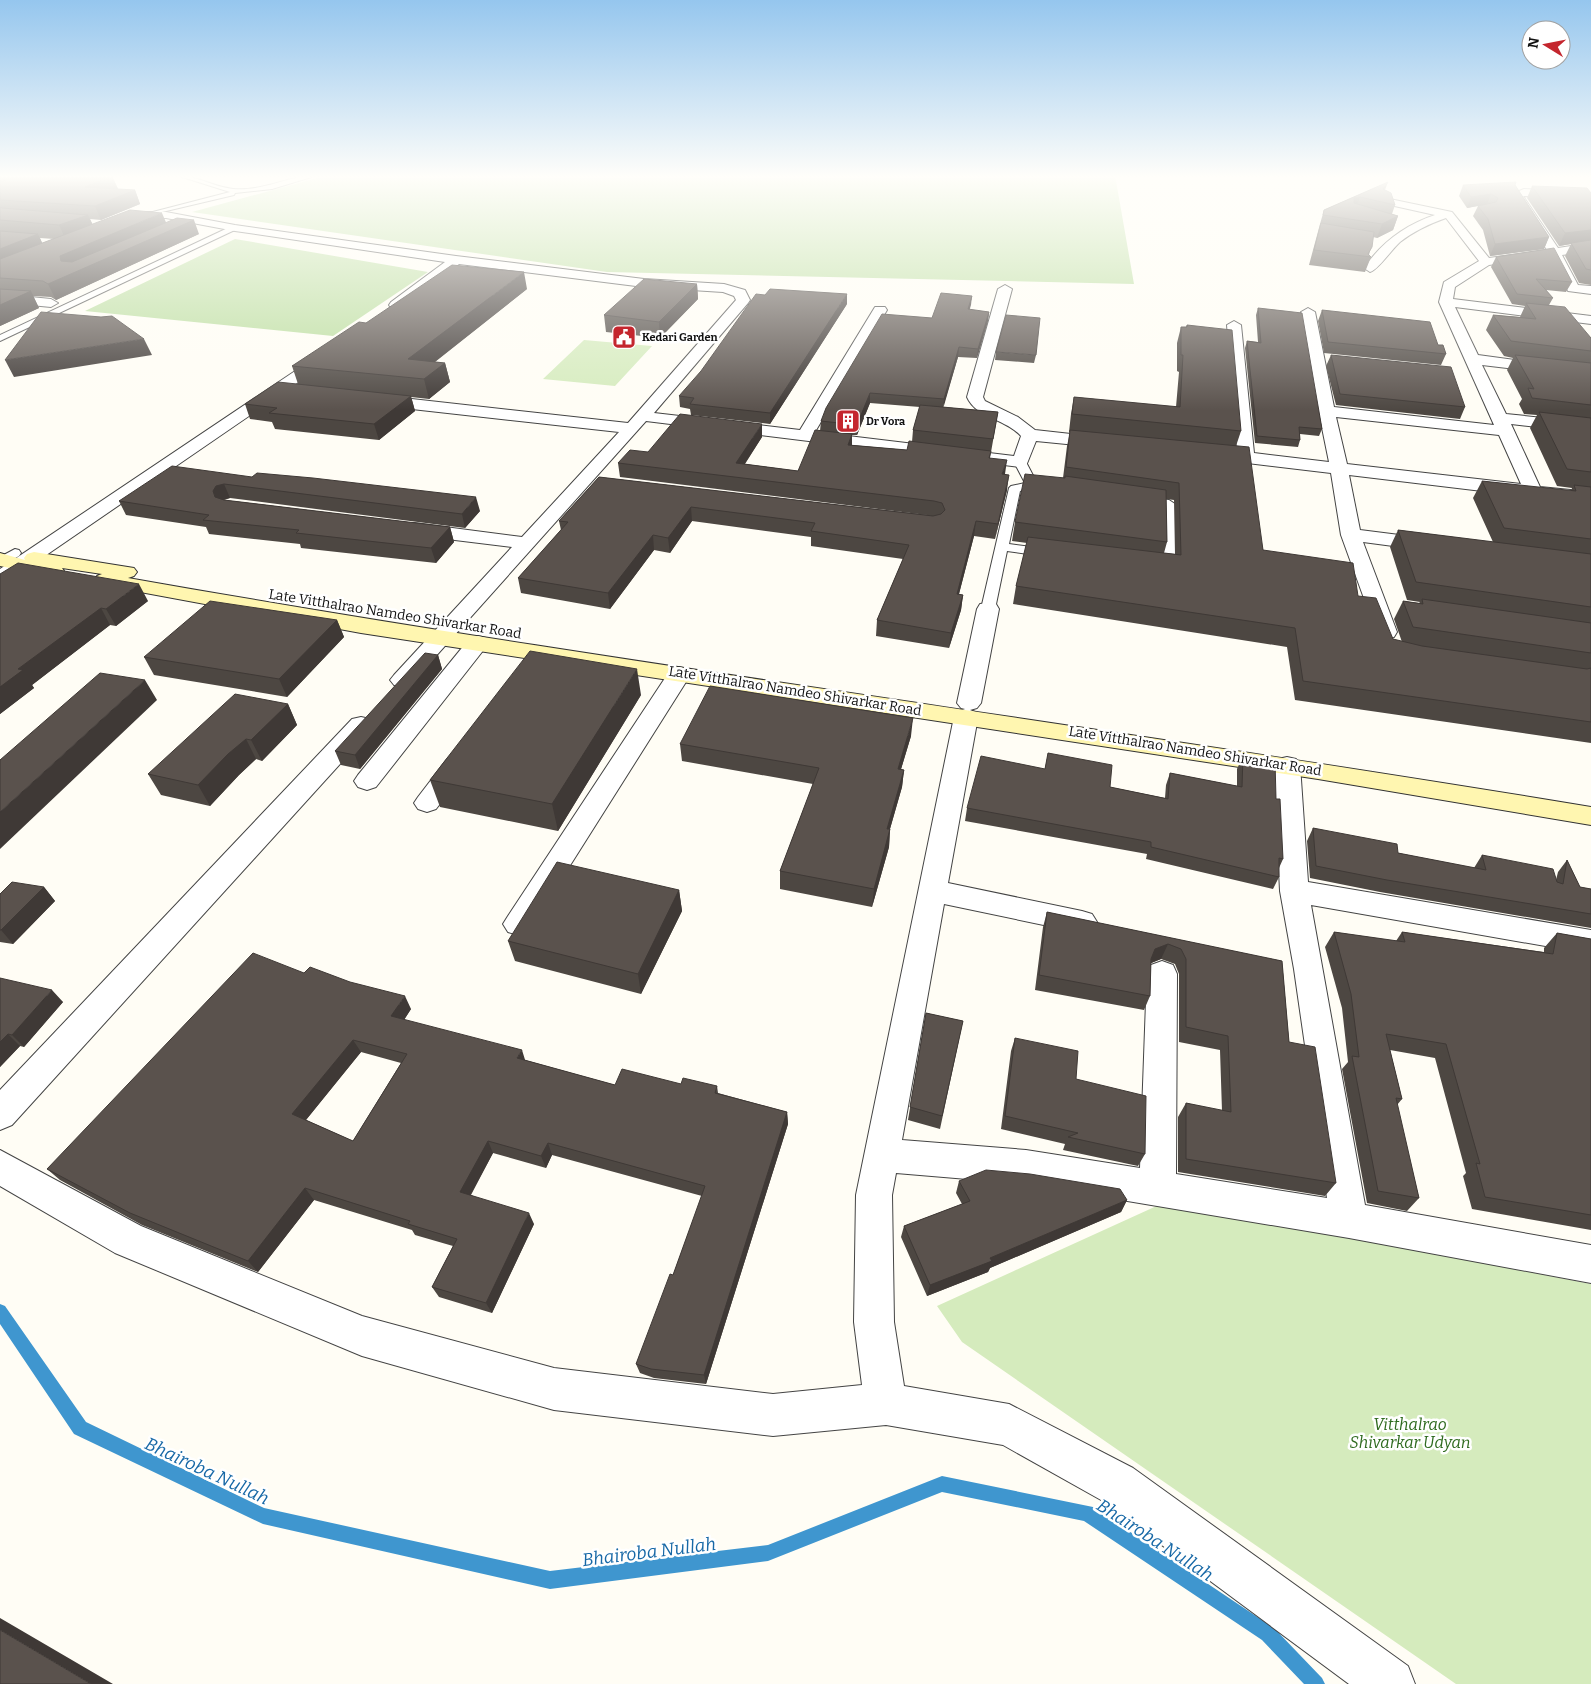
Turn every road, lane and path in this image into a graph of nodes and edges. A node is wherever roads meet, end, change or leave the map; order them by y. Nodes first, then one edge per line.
1 (180, 254) edge
2 (412, 254) edge
3 (1378, 254) edge
4 (1480, 254) edge
5 (1561, 254) edge
6 (1555, 255) junction
7 (456, 260) junction
8 (1591, 260) edge
9 (1486, 262) junction
10 (1370, 268) edge
11 (1005, 290) dead end
12 (1591, 290) edge
13 (0, 298) edge
14 (1446, 302) junction
15 (51, 303) edge
16 (880, 310) dead end
17 (1308, 312) dead end
18 (384, 314) edge
19 (1452, 317) junction
20 (1586, 324) edge
21 (1234, 325) dead end
22 (0, 338) edge
23 (336, 349) edge
24 (1315, 359) junction
25 (1472, 359) junction
26 (1334, 361) edge
27 (1564, 370) edge
28 (1460, 374) dead end
29 (1480, 376) junction
30 (280, 390) junction
31 (299, 392) edge
32 (358, 399) edge
33 (1326, 411) junction
34 (637, 422) junction
35 (1502, 424) junction
36 (1591, 428) edge
37 (805, 435) junction
38 (1030, 435) junction
39 (1128, 445) edge
40 (1197, 452) edge
41 (1246, 457) junction
42 (1020, 462) junction
43 (1339, 467) junction
44 (583, 480) junction
45 (603, 482) edge
46 (1534, 491) junction
47 (1591, 498) edge
48 (1130, 499) edge
49 (392, 526) edge
50 (1351, 534) junction
51 (526, 543) junction
52 (1002, 547) junction
53 (1447, 547) edge
54 (1061, 554) edge
55 (8, 561) edge
56 (1149, 566) edge
57 (988, 608) joint
58 (447, 631) junction
59 (478, 644) junction
60 (1392, 651) edge
61 (541, 653) junction
62 (679, 674) junction
63 (523, 677) edge
64 (967, 710) junction
65 (469, 748) edge
66 (1287, 765) junction
67 (368, 781) dead end
68 (1591, 799) edge
69 (427, 803) dead end
70 (1591, 816) edge
71 (932, 891) junction
72 (1294, 891) junction
73 (518, 924) edge
74 (1106, 927) edge
75 (1591, 942) edge
76 (1162, 974) dead end
77 (0, 1114) edge
78 (882, 1155) junction
79 (0, 1166) edge
80 (1158, 1189) junction
81 (1349, 1220) junction
82 (1591, 1264) edge
83 (886, 1404) junction
84 (1390, 1684) edge

1 - 22 lane
2 - 7 street
3 - 10 street
4 - 9 street
5 - 6 street
6 - 8 street
6 - 9 street
6 - 12 street
7 - 18 street
7 - 34 street
9 - 14 street
11 - 38 street
13 - 15 street
14 - 19 street
14 - 20 street
16 - 37 street
17 - 24 street
19 - 20 street
19 - 25 street
21 - 41 street
23 - 30 street
24 - 26 street
24 - 33 street
25 - 27 street
25 - 29 street
28 - 29 street
29 - 35 street
30 - 31 street
30 - 55 street
32 - 34 street
33 - 35 street
33 - 43 street
34 - 37 street
34 - 44 street
35 - 36 street
35 - 46 street
37 - 42 street
38 - 39 street
38 - 42 street
40 - 41 street
41 - 43 street
42 - 52 lane
43 - 46 street
43 - 50 street
44 - 45 street
44 - 51 street
46 - 47 street
48 - 56 lane
49 - 51 street
50 - 53 street
50 - 60 street
51 - 58 street
52 - 54 lane
52 - 57 lane
55 - 58 main road, Late Vitthalrao Namdeo Shivarkar Road
57 - 64 street
58 - 59 main road, Late Vitthalrao Namdeo Shivarkar Road
58 - 64 main road, Late Vitthalrao Namdeo Shivarkar Road
58 - 77 street
59 - 61 main road, Late Vitthalrao Namdeo Shivarkar Road
59 - 67 street
61 - 62 main road, Late Vitthalrao Namdeo Shivarkar Road
61 - 63 street
62 - 64 main road, Late Vitthalrao Namdeo Shivarkar Road
62 - 73 street
64 - 66 main road, Late Vitthalrao Namdeo Shivarkar Road
64 - 68 main road, Late Vitthalrao Namdeo Shivarkar Road
64 - 71 street
65 - 69 street
66 - 70 main road, Late Vitthalrao Namdeo Shivarkar Road
66 - 72 street
71 - 74 street
71 - 78 street
72 - 75 street
72 - 81 street
76 - 80 street
78 - 80 street
78 - 83 street
79 - 83 street
80 - 81 street
81 - 82 street
83 - 84 street

